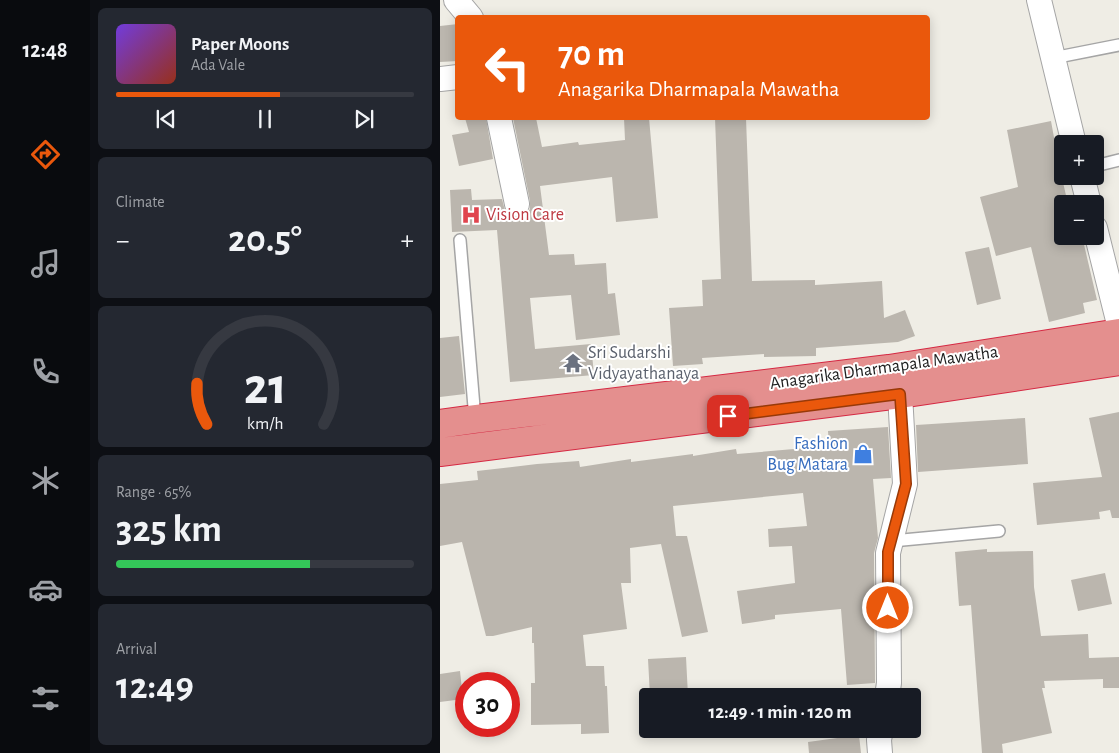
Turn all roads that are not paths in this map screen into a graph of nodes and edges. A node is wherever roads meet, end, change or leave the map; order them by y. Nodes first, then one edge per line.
1 (456, 0) edge
2 (1039, 0) edge
3 (468, 15) edge
4 (1119, 45) edge
5 (1053, 58) junction
6 (455, 77) edge
7 (440, 79) edge
8 (499, 120) edge
9 (1072, 135) edge
10 (1119, 160) edge
11 (1104, 164) edge
12 (517, 204) dead end
13 (460, 240) dead end
14 (1099, 245) edge
15 (1119, 324) edge
16 (1119, 333) edge
17 (1119, 361) edge
18 (900, 394) junction
19 (475, 419) junction
20 (440, 424) edge
21 (440, 452) edge
22 (999, 531) dead end
23 (892, 541) junction
24 (888, 688) edge
25 (879, 738) edge
26 (880, 753) edge

1 - 3 street
2 - 5 street
4 - 5 lane
5 - 9 street
6 - 7 street
8 - 12 street
10 - 11 lane
13 - 19 lane
14 - 15 street
16 - 19 highway, Anagarika Dharmapala Mawatha
17 - 18 highway, Anagarika Dharmapala Mawatha
18 - 21 highway, Anagarika Dharmapala Mawatha
18 - 23 street
19 - 20 highway, Anagarika Dharmapala Mawatha
22 - 23 lane
23 - 24 street
25 - 26 street

